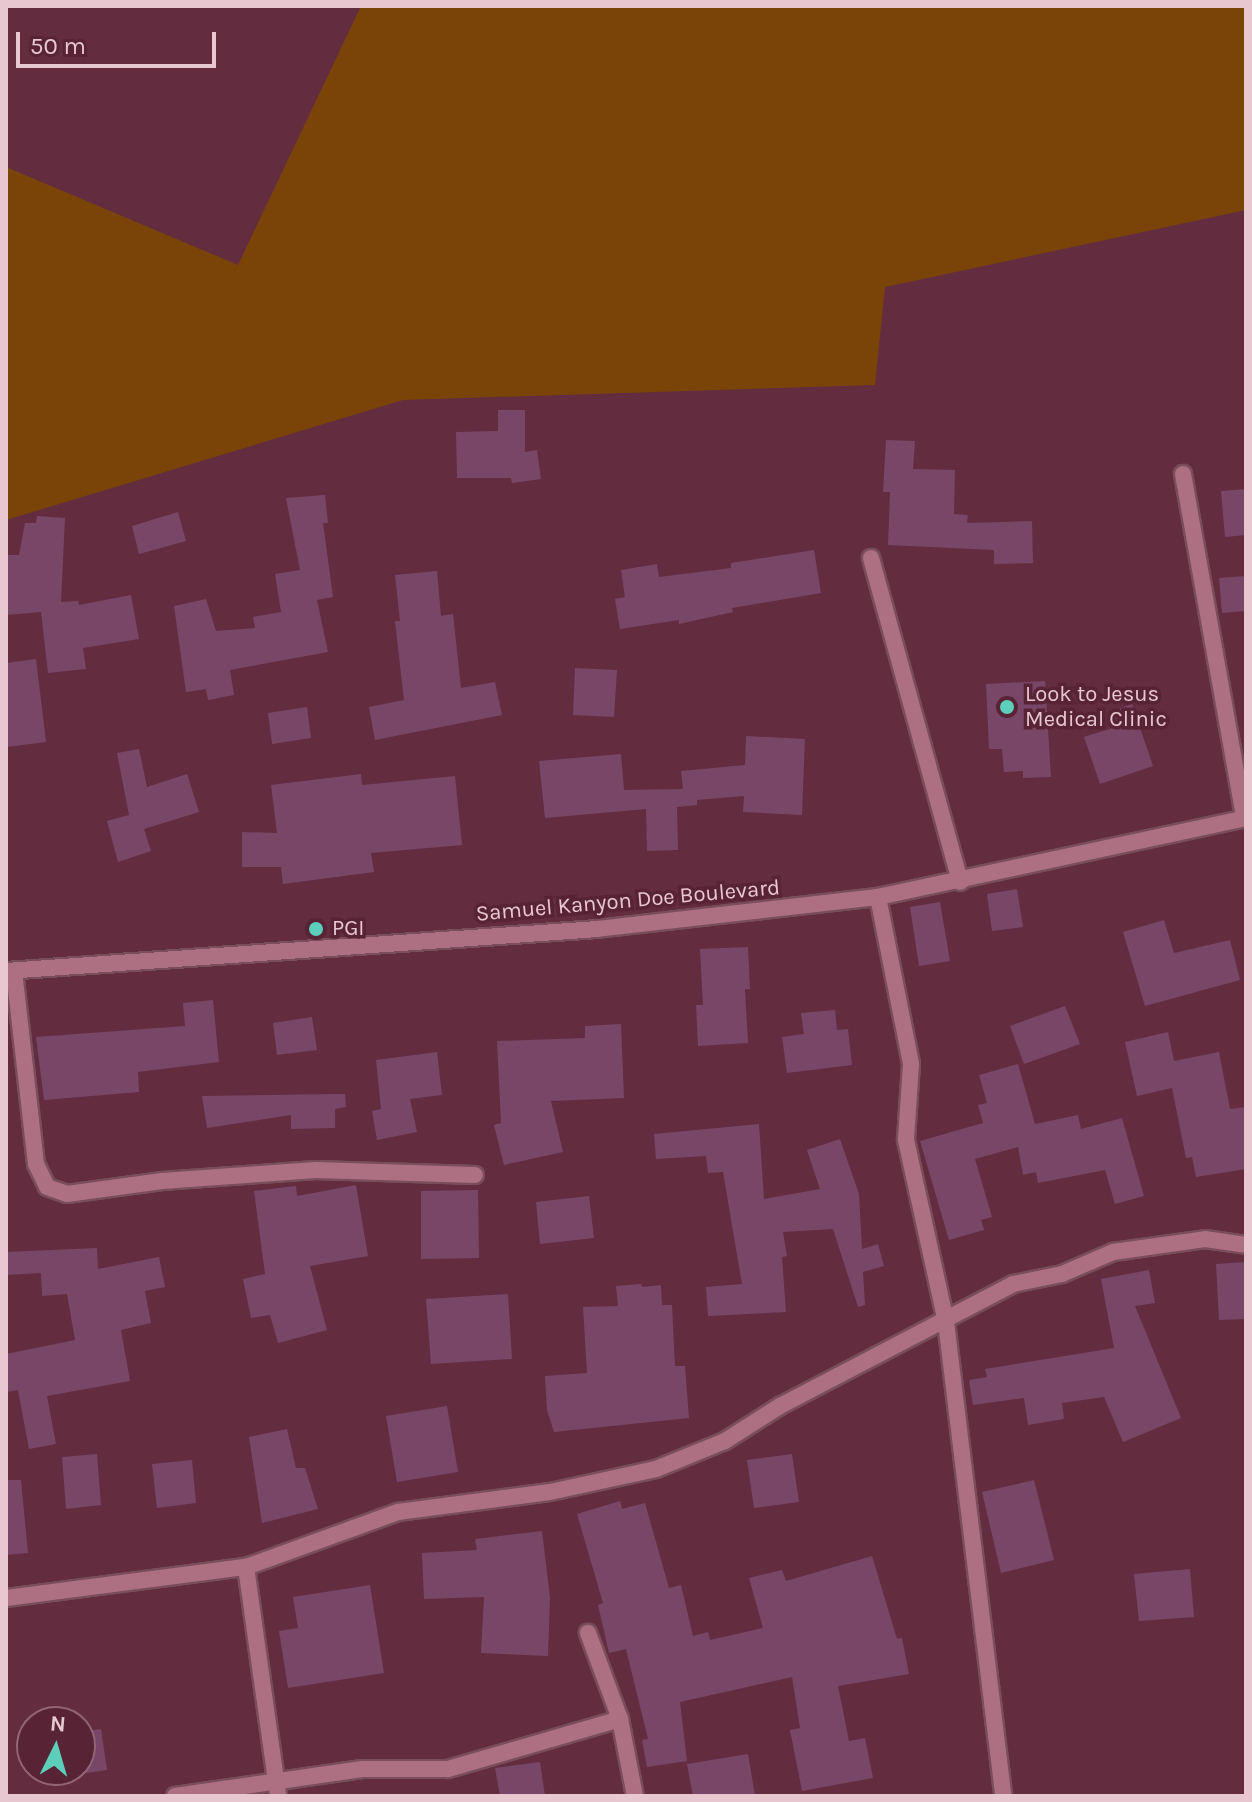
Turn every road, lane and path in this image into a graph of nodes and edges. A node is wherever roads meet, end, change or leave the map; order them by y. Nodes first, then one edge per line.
1 (1183, 474) dead end
2 (871, 558) dead end
3 (1245, 818) edge
4 (960, 882) junction
5 (878, 897) junction
6 (10, 971) edge
7 (475, 1175) dead end
8 (1246, 1245) edge
9 (946, 1322) junction
10 (246, 1567) junction
11 (6, 1598) edge
12 (588, 1633) dead end
13 (620, 1719) junction
14 (277, 1788) edge
15 (175, 1796) edge
16 (635, 1796) edge
17 (1003, 1796) edge

1 - 3 street
2 - 4 street
3 - 4 street, Samuel Kanyon Doe Boulevard
4 - 5 street, Samuel Kanyon Doe Boulevard
5 - 6 street, Samuel Kanyon Doe Boulevard
5 - 9 street
6 - 7 street
8 - 9 street
9 - 10 street
9 - 17 street
10 - 11 street
10 - 14 street
12 - 13 street
13 - 14 street
13 - 16 street
14 - 15 street

